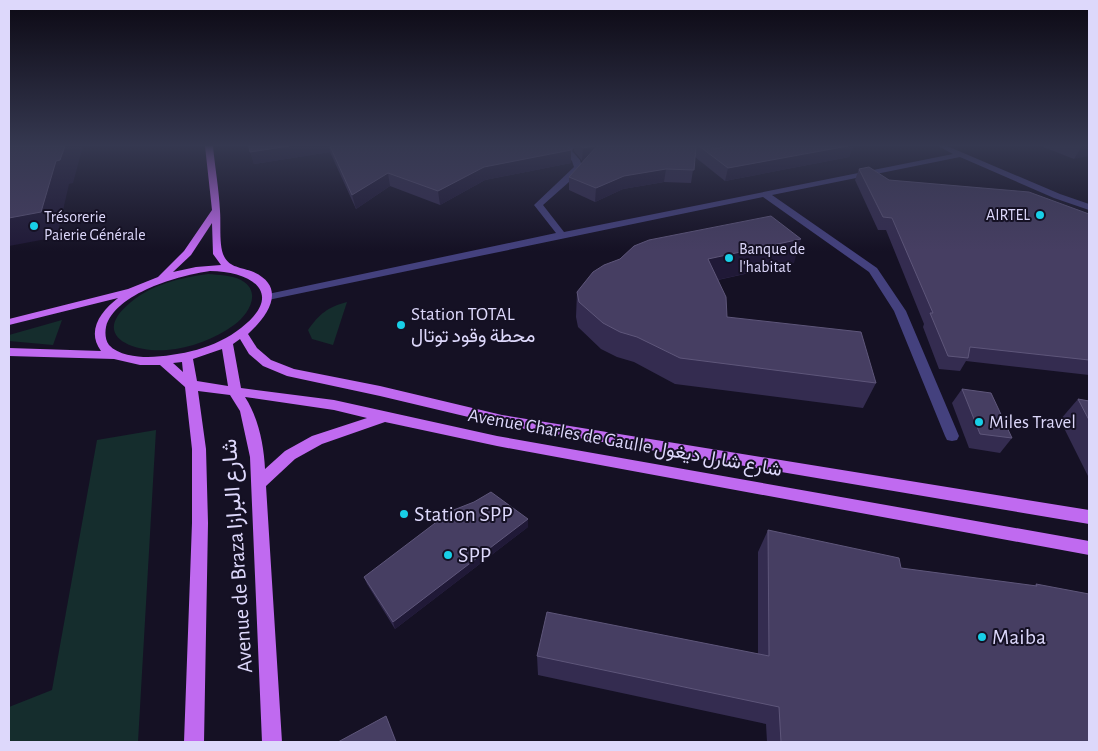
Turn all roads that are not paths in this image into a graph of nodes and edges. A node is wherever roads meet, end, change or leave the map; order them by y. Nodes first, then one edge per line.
1 (213, 181) edge
2 (564, 181) edge
3 (829, 181) edge
4 (1022, 181) edge
5 (764, 194) junction
6 (1089, 207) edge
7 (216, 210) junction
8 (562, 235) junction
9 (229, 269) junction
10 (158, 280) junction
11 (138, 290) junction
12 (268, 297) junction
13 (9, 322) edge
14 (242, 333) junction
15 (227, 342) junction
16 (9, 352) edge
17 (114, 355) junction
18 (187, 357) junction
19 (163, 361) junction
20 (190, 385) junction
21 (235, 392) junction
22 (383, 418) junction
23 (952, 436) dead end
24 (257, 486) junction
25 (1089, 516) edge
26 (1089, 548) edge
27 (194, 742) edge
28 (272, 742) edge

1 - 7 main road
2 - 8 street
3 - 5 street
4 - 6 street
5 - 8 street
5 - 23 street
7 - 9 main road
7 - 10 main road
8 - 12 street
9 - 10 main road
9 - 12 main road
10 - 11 main road
11 - 13 main road
11 - 17 main road
12 - 14 main road
14 - 15 main road
14 - 25 main road, Avenue Charles de Gaulle شارع شارل ديغول
15 - 18 main road
15 - 21 main road, Avenue de Braza شارع البرازا
16 - 17 main road
17 - 19 main road
18 - 19 main road
18 - 20 main road, Avenue de Braza شارع البرازا
19 - 20 main road
20 - 21 main road, Avenue Charles de Gaulle شارع شارل ديغول
20 - 27 main road, Avenue de Braza شارع البرازا
21 - 22 main road, Avenue Charles de Gaulle شارع شارل ديغول
21 - 24 main road, Avenue de Braza شارع البرازا
22 - 24 main road
22 - 26 main road, Avenue Charles de Gaulle شارع شارل ديغول
24 - 28 main road, Avenue de Braza شارع البرازا

